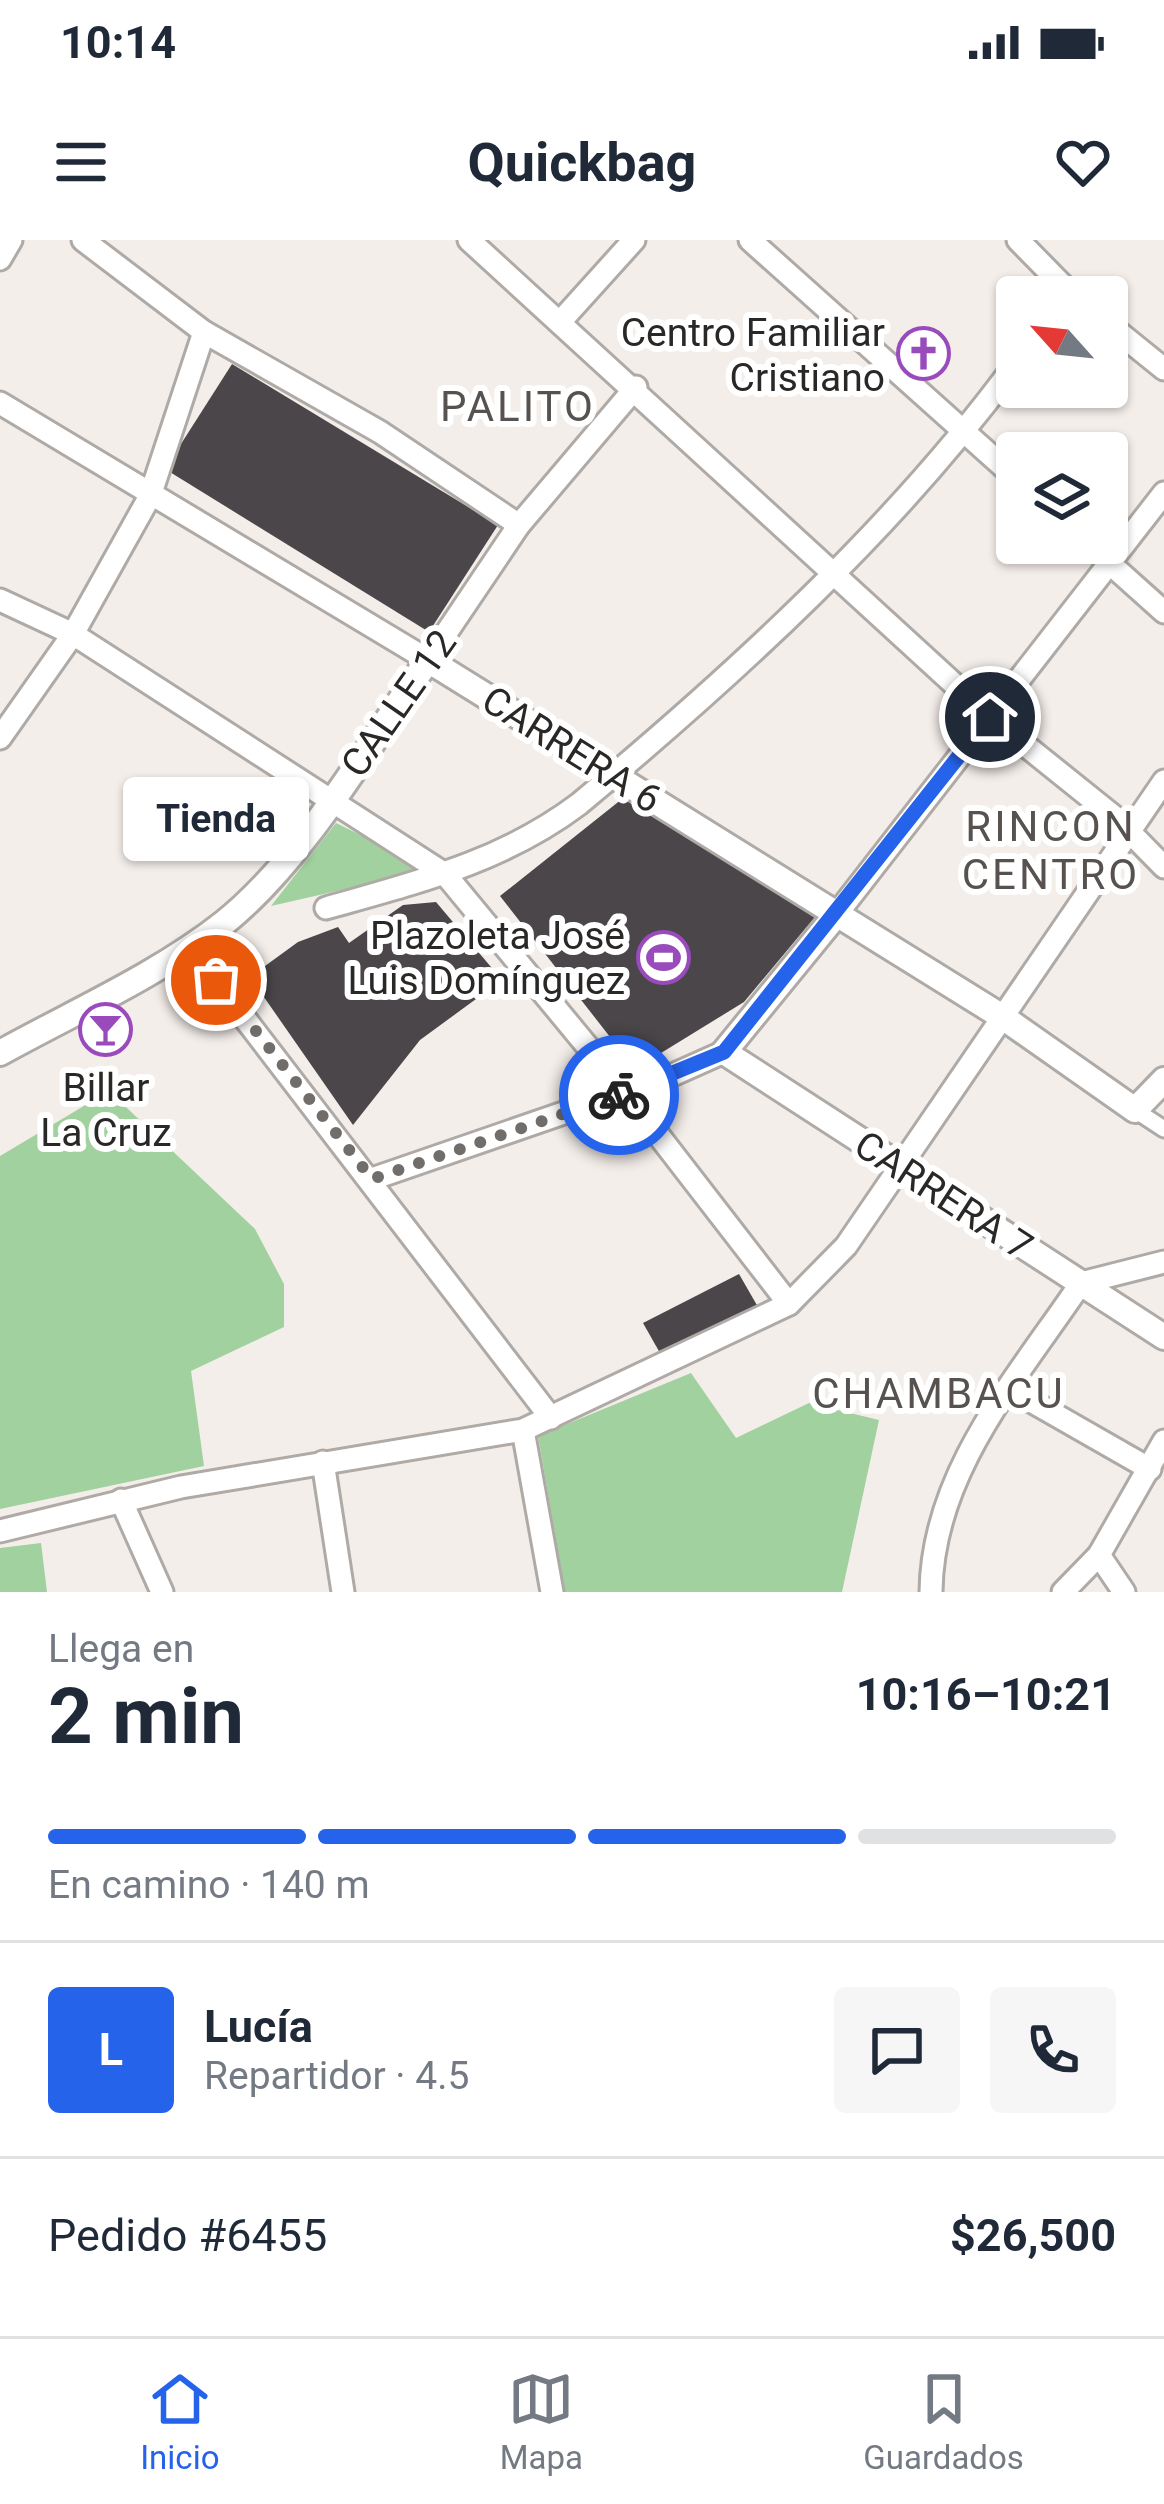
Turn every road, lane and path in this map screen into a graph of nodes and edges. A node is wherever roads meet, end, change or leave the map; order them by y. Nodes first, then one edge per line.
1 (11, 240) edge
2 (83, 240) edge
3 (470, 240) edge
4 (634, 240) edge
5 (750, 240) edge
6 (1018, 240) edge
7 (0, 259) edge
8 (1051, 276) edge
9 (560, 322) junction
10 (203, 332) junction
11 (1128, 340) edge
12 (1164, 369) edge
13 (636, 388) junction
14 (996, 391) edge
15 (0, 403) edge
16 (966, 433) junction
17 (996, 460) edge
18 (1164, 494) edge
19 (150, 496) junction
20 (519, 525) junction
21 (1128, 540) edge
22 (1109, 564) edge
23 (1111, 564) edge
24 (832, 573) junction
25 (0, 600) edge
26 (1164, 612) edge
27 (73, 634) junction
28 (428, 660) junction
29 (990, 717) junction
30 (0, 738) edge
31 (614, 774) junction
32 (1164, 782) edge
33 (330, 800) junction
34 (1127, 833) junction
35 (1164, 867) edge
36 (445, 874) junction
37 (326, 908) dead end
38 (836, 915) junction
39 (190, 947) junction
40 (1004, 1018) junction
41 (724, 1052) junction
42 (0, 1053) edge
43 (1164, 1080) edge
44 (625, 1092) junction
45 (1135, 1110) junction
46 (1164, 1129) edge
47 (900, 1169) junction
48 (372, 1179) junction
49 (1164, 1262) edge
50 (1081, 1283) junction
51 (788, 1304) junction
52 (1164, 1337) edge
53 (1010, 1389) junction
54 (551, 1418) junction
55 (523, 1430) junction
56 (1164, 1441) edge
57 (323, 1462) junction
58 (1150, 1469) junction
59 (121, 1500) junction
60 (0, 1531) edge
61 (1099, 1556) junction
62 (162, 1592) edge
63 (343, 1592) edge
64 (553, 1592) edge
65 (931, 1592) edge
66 (1063, 1592) edge
67 (1124, 1592) edge

1 - 7 street
2 - 10 street
3 - 9 street
4 - 9 street
5 - 16 street
6 - 8 street
9 - 13 street
10 - 19 street
10 - 20 street
11 - 12 street
13 - 20 street, CALLE 12
13 - 24 street
14 - 16 street
15 - 19 street, CARRERA 6
16 - 17 street
16 - 24 street
18 - 21 street
19 - 27 street
19 - 28 street, CARRERA 6
20 - 28 street, CALLE 12
22 - 29 street
23 - 26 street
24 - 29 street
24 - 31 street
25 - 27 street
27 - 30 street
27 - 33 street
28 - 31 street, CARRERA 6
28 - 33 street, CALLE 12
29 - 34 street
29 - 38 street
31 - 36 street
31 - 38 street, CARRERA 6
32 - 34 street
33 - 36 street
33 - 39 street, CALLE 12
34 - 35 street
34 - 40 street
36 - 37 street
36 - 44 street
38 - 40 street, CARRERA 6
38 - 41 street
39 - 42 street, CALLE 12
39 - 48 street
40 - 45 street, CARRERA 6
40 - 47 street
41 - 44 street
41 - 47 street, CARRERA 7
43 - 45 street
44 - 48 street
44 - 51 street
45 - 46 street
47 - 50 street, CARRERA 7
47 - 51 street
48 - 54 street
49 - 50 street
50 - 52 street, CARRERA 7
50 - 53 street
51 - 54 street
53 - 58 street
53 - 65 street
54 - 55 street
55 - 57 street
55 - 64 street
56 - 58 street
57 - 59 street
57 - 63 street
58 - 61 street
59 - 60 street
59 - 62 street
61 - 66 street
61 - 67 street

